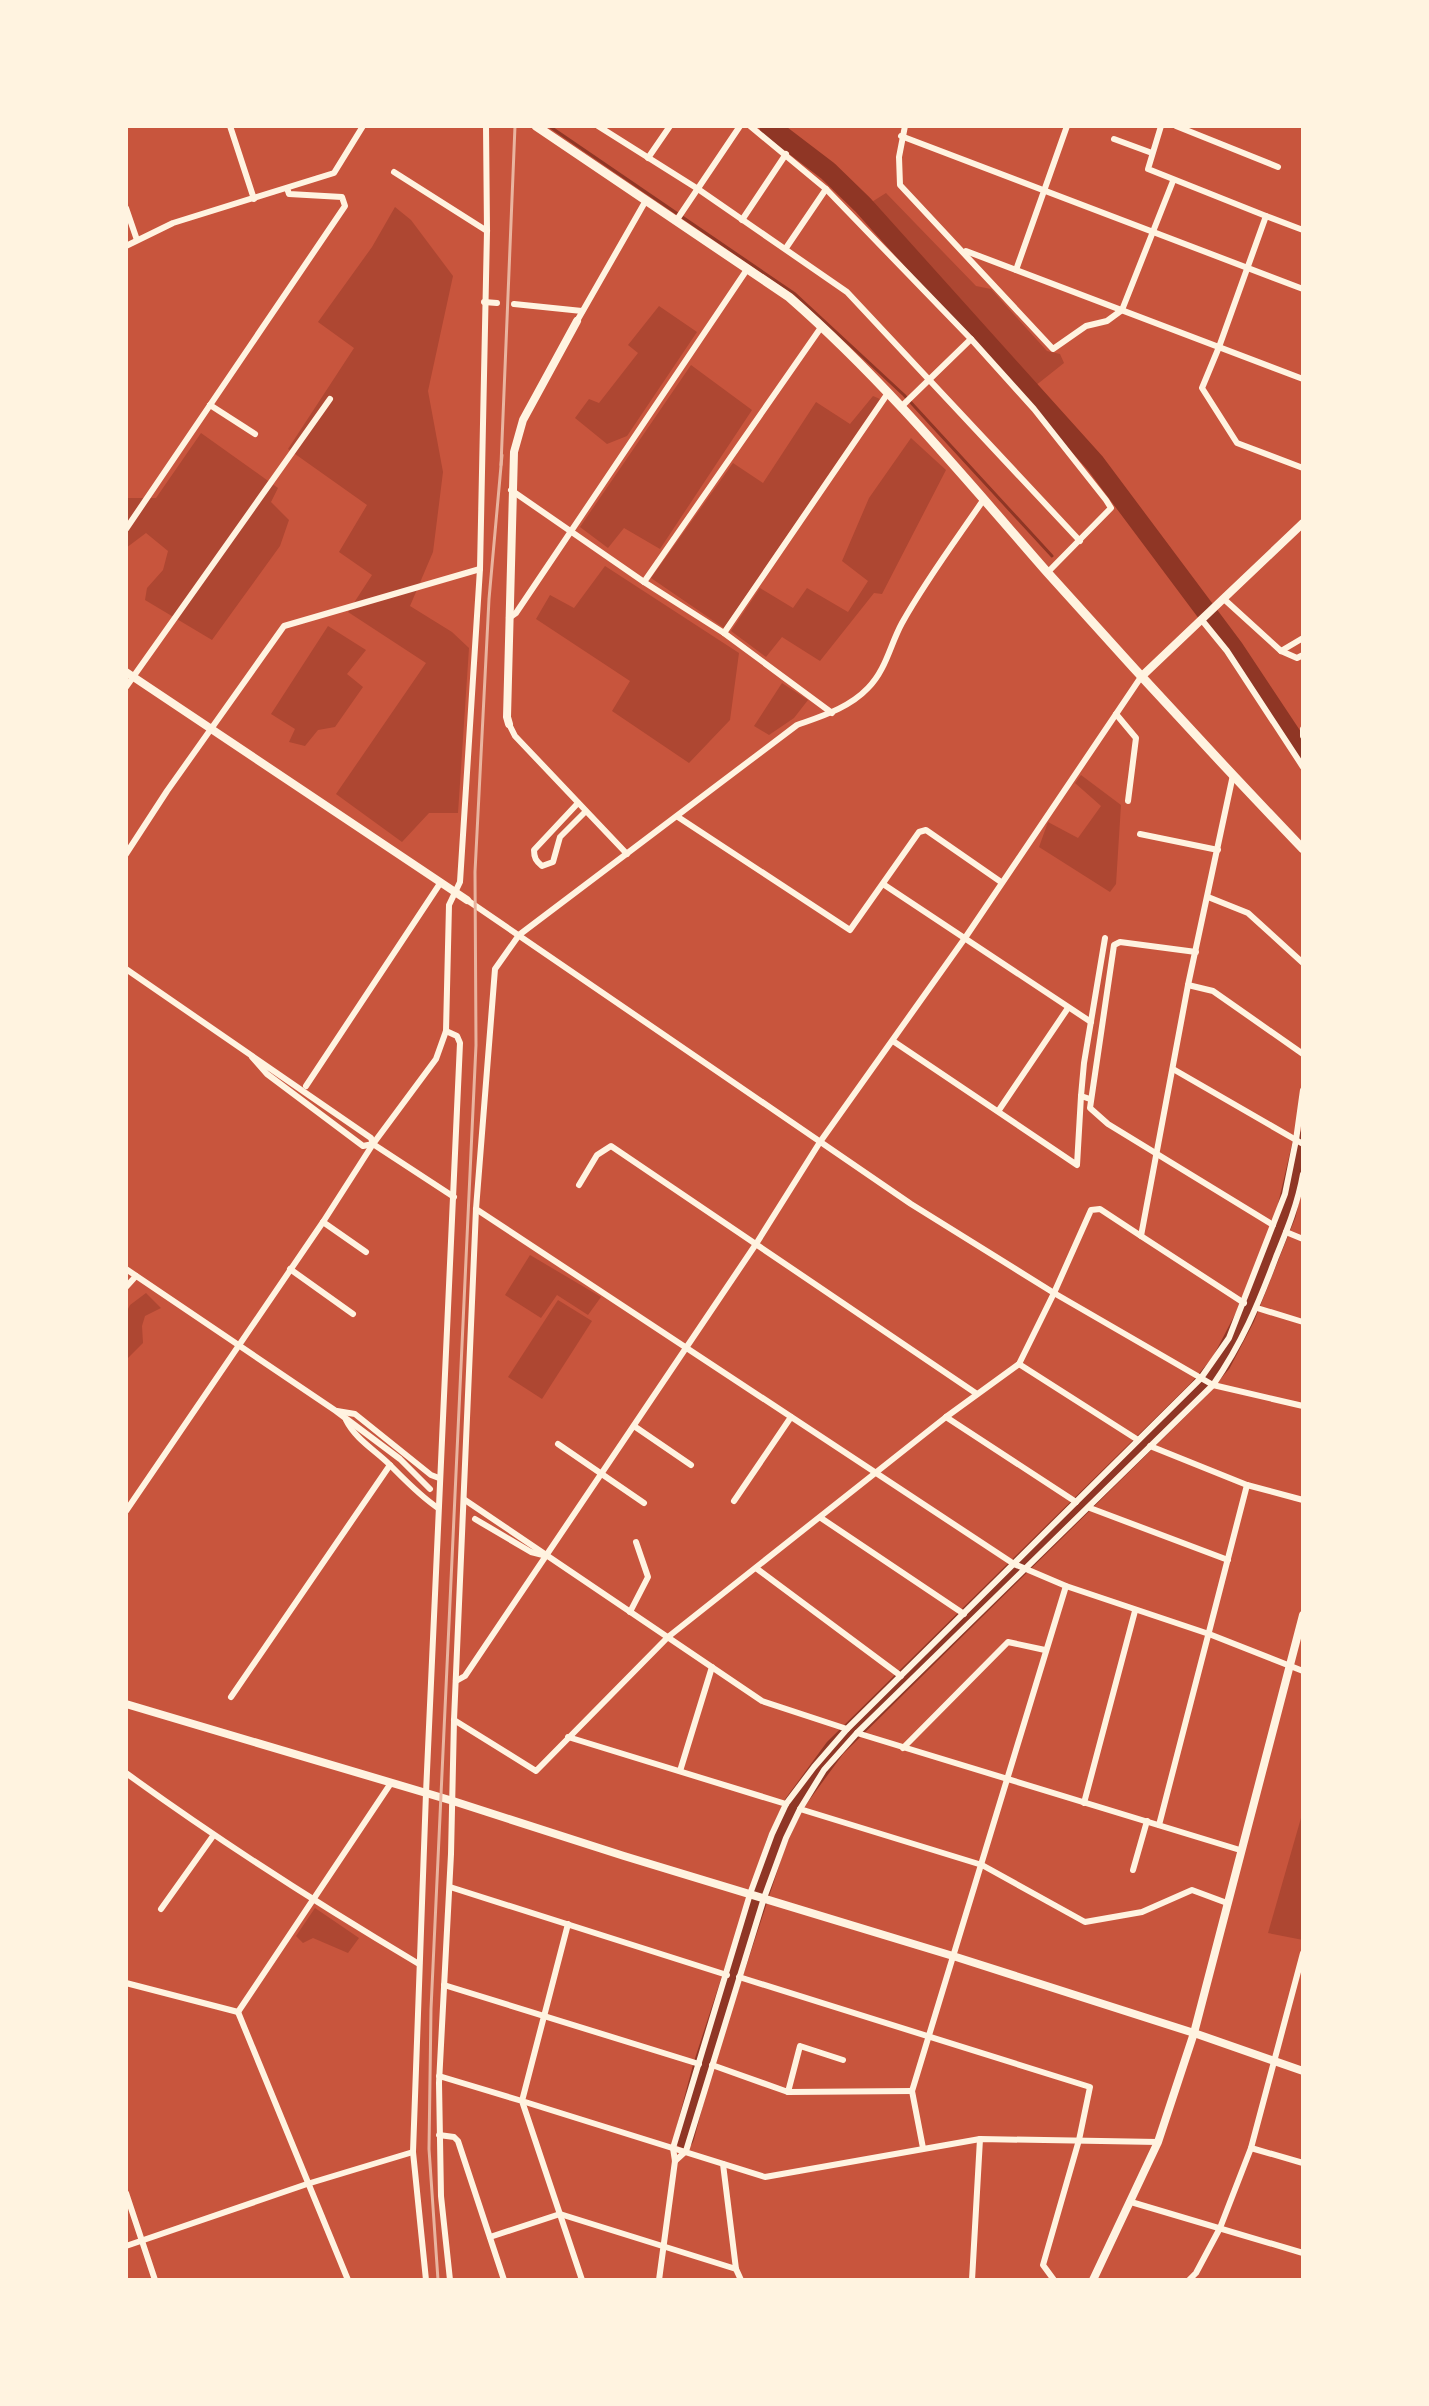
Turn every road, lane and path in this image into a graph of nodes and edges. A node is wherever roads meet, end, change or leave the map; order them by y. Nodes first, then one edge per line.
1 (230, 126) edge
2 (363, 126) edge
3 (486, 126) edge
4 (599, 126) edge
5 (670, 126) edge
6 (740, 126) edge
7 (750, 126) edge
8 (905, 126) edge
9 (1067, 126) edge
10 (1161, 126) edge
11 (1176, 126) edge
12 (538, 127) edge
13 (1194, 129) edge
14 (901, 136) junction
15 (1114, 139) dead end
16 (1152, 153) junction
17 (786, 154) junction
18 (648, 158) junction
19 (1278, 167) dead end
20 (394, 172) dead end
21 (1173, 181) junction
22 (287, 188) junction
23 (698, 189) junction
24 (826, 189) junction
25 (1044, 189) junction
26 (254, 199) junction
27 (645, 202) junction
28 (126, 208) edge
29 (1266, 216) junction
30 (742, 220) junction
31 (676, 221) junction
32 (1303, 230) edge
33 (487, 231) junction
34 (1154, 231) junction
35 (130, 244) edge
36 (786, 248) junction
37 (963, 250) junction
38 (1247, 267) junction
39 (748, 268) junction
40 (1016, 270) junction
41 (1303, 289) edge
42 (484, 302) junction
43 (497, 303) dead end
44 (514, 304) dead end
45 (1122, 310) junction
46 (582, 311) junction
47 (577, 321) joint
48 (822, 326) junction
49 (971, 339) junction
50 (1219, 347) junction
51 (929, 379) junction
52 (1303, 379) edge
53 (888, 393) junction
54 (330, 399) dead end
55 (210, 405) junction
56 (902, 406) junction
57 (255, 434) dead end
58 (1303, 468) edge
59 (511, 490) junction
60 (984, 499) junction
61 (1303, 523) edge
62 (126, 529) edge
63 (569, 531) junction
64 (1080, 541) junction
65 (480, 569) junction
66 (1048, 572) junction
67 (644, 582) junction
68 (1225, 600) junction
69 (508, 619) junction
70 (1201, 619) junction
71 (724, 633) junction
72 (1303, 638) edge
73 (1281, 651) junction
74 (1303, 655) edge
75 (130, 674) edge
76 (1141, 677) junction
77 (126, 687) edge
78 (832, 713) junction
79 (1116, 714) junction
80 (509, 724) joint
81 (1303, 729) edge
82 (212, 730) junction
83 (1303, 736) edge
84 (1303, 767) edge
85 (1233, 775) junction
86 (1128, 801) dead end
87 (578, 803) junction
88 (585, 812) junction
89 (678, 817) junction
90 (1140, 834) dead end
91 (1303, 849) edge
92 (1218, 850) junction
93 (126, 854) edge
94 (627, 854) junction
95 (441, 882) junction
96 (1001, 882) junction
97 (883, 884) junction
98 (455, 892) junction
99 (1208, 897) junction
100 (467, 900) joint
101 (519, 935) junction
102 (965, 938) junction
103 (1105, 938) dead end
104 (1196, 952) junction
105 (1303, 963) edge
106 (126, 969) edge
107 (1188, 985) junction
108 (1068, 1008) junction
109 (1091, 1022) junction
110 (446, 1031) junction
111 (893, 1041) junction
112 (1303, 1054) edge
113 (1173, 1069) junction
114 (306, 1086) dead end
115 (1303, 1090) edge
116 (1081, 1096) junction
117 (1090, 1099) junction
118 (999, 1110) junction
119 (820, 1142) junction
120 (1300, 1142) edge
121 (373, 1144) junction
122 (1157, 1155) junction
123 (1303, 1174) edge
124 (579, 1185) dead end
125 (453, 1196) junction
126 (476, 1209) junction
127 (323, 1222) junction
128 (1273, 1225) junction
129 (1286, 1232) junction
130 (1141, 1236) junction
131 (1303, 1239) edge
132 (756, 1244) junction
133 (366, 1252) dead end
134 (126, 1269) edge
135 (290, 1269) junction
136 (136, 1276) junction
137 (126, 1287) edge
138 (1054, 1293) junction
139 (1244, 1303) junction
140 (1257, 1308) junction
141 (353, 1314) dead end
142 (1303, 1322) edge
143 (237, 1346) junction
144 (685, 1347) junction
145 (1019, 1364) junction
146 (1201, 1378) junction
147 (1213, 1385) junction
148 (977, 1394) junction
149 (1303, 1406) edge
150 (336, 1411) junction
151 (344, 1417) junction
152 (791, 1417) junction
153 (946, 1417) junction
154 (634, 1426) junction
155 (1138, 1440) junction
156 (558, 1444) dead end
157 (1150, 1446) junction
158 (390, 1465) junction
159 (691, 1465) dead end
160 (877, 1473) junction
161 (602, 1475) junction
162 (439, 1478) junction
163 (1247, 1485) junction
164 (430, 1489) dead end
165 (129, 1500) edge
166 (465, 1500) junction
167 (1303, 1500) edge
168 (734, 1501) dead end
169 (1076, 1502) junction
170 (644, 1503) dead end
171 (438, 1508) junction
172 (1090, 1508) junction
173 (126, 1511) edge
174 (821, 1518) junction
175 (475, 1519) dead end
176 (636, 1542) dead end
177 (547, 1556) junction
178 (1228, 1560) junction
179 (1014, 1564) junction
180 (756, 1568) junction
181 (1027, 1569) junction
182 (1066, 1586) junction
183 (1135, 1611) junction
184 (630, 1612) junction
185 (964, 1614) junction
186 (1303, 1615) edge
187 (1209, 1634) junction
188 (668, 1637) junction
189 (1045, 1650) junction
190 (1288, 1666) junction
191 (712, 1667) junction
192 (1303, 1671) edge
193 (901, 1676) junction
194 (456, 1681) junction
195 (231, 1697) dead end
196 (126, 1704) edge
197 (454, 1720) junction
198 (847, 1729) junction
199 (857, 1733) junction
200 (568, 1737) junction
201 (903, 1748) junction
202 (680, 1771) junction
203 (126, 1773) edge
204 (1008, 1779) junction
205 (391, 1783) junction
206 (426, 1793) junction
207 (453, 1801) junction
208 (1084, 1803) junction
209 (786, 1804) junction
210 (800, 1809) junction
211 (1147, 1821) junction
212 (1159, 1825) junction
213 (213, 1836) junction
214 (1240, 1850) junction
215 (982, 1865) junction
216 (1133, 1870) dead end
217 (450, 1887) junction
218 (750, 1894) junction
219 (764, 1898) junction
220 (313, 1901) junction
221 (1227, 1903) junction
222 (161, 1909) dead end
223 (568, 1924) junction
224 (1303, 1953) edge
225 (953, 1956) junction
226 (419, 1964) junction
227 (727, 1975) junction
228 (739, 1977) junction
229 (126, 1983) edge
230 (444, 1985) junction
231 (238, 2012) junction
232 (545, 2015) junction
233 (1194, 2033) junction
234 (928, 2035) junction
235 (843, 2060) dead end
236 (1276, 2062) junction
237 (699, 2064) junction
238 (712, 2065) junction
239 (1303, 2071) edge
240 (439, 2076) junction
241 (912, 2091) junction
242 (788, 2092) junction
243 (522, 2101) junction
244 (439, 2135) junction
245 (980, 2139) junction
246 (1079, 2140) junction
247 (1158, 2142) junction
248 (673, 2148) junction
249 (923, 2148) junction
250 (1251, 2148) junction
251 (686, 2151) junction
252 (413, 2152) junction
253 (675, 2161) junction
254 (1303, 2163) edge
255 (723, 2164) junction
256 (307, 2184) junction
257 (126, 2193) edge
258 (1131, 2202) junction
259 (560, 2214) junction
260 (1220, 2228) junction
261 (490, 2237) junction
262 (141, 2240) junction
263 (126, 2246) edge
264 (664, 2246) junction
265 (1303, 2253) edge
266 (736, 2269) junction
267 (1196, 2273) junction
268 (155, 2280) edge
269 (348, 2280) edge
270 (426, 2280) edge
271 (450, 2280) edge
272 (504, 2280) edge
273 (582, 2280) edge
274 (659, 2280) edge
275 (741, 2280) edge
276 (972, 2280) edge
277 (1054, 2280) edge
278 (1093, 2280) edge
279 (1189, 2280) edge
280 (1203, 2280) edge

1 - 26 street
2 - 22 street
3 - 33 street
4 - 18 street
5 - 18 street
6 - 23 street
7 - 17 street
8 - 14 street
9 - 25 street
10 - 16 street
11 - 13 street
12 - 27 main road
13 - 19 street
14 - 25 street
14 - 37 street
15 - 16 street
16 - 21 street
17 - 24 street
17 - 30 street
18 - 23 street
20 - 33 street
21 - 29 street
21 - 34 street
22 - 26 street
22 - 55 street
23 - 30 street
23 - 31 street
24 - 36 street
24 - 49 street
25 - 34 street
25 - 40 street
26 - 35 street
27 - 31 main road
27 - 46 street
28 - 35 street
29 - 32 street
29 - 38 street
30 - 36 street
31 - 39 main road
33 - 42 street
34 - 38 street
34 - 45 street
36 - 51 street
37 - 40 street
37 - 45 street
38 - 41 street
38 - 50 street
39 - 48 main road
39 - 63 street
40 - 45 street
42 - 43 street
42 - 65 street
44 - 46 street
45 - 50 street
46 - 47 street
47 - 59 street
48 - 53 main road
48 - 67 street
49 - 51 street
49 - 64 street
50 - 52 street
50 - 58 street
51 - 56 street
51 - 64 street
53 - 56 main road
53 - 71 street
54 - 75 street
55 - 57 street
55 - 62 street
56 - 60 main road
59 - 63 street
59 - 69 street
60 - 66 main road
60 - 78 street
61 - 68 street
63 - 67 street
63 - 69 street
64 - 66 street
65 - 82 street
65 - 98 street
66 - 76 main road
67 - 71 street
68 - 70 street
68 - 73 street
69 - 80 street
70 - 76 street
70 - 84 street
71 - 78 street
72 - 73 street
73 - 74 street
75 - 77 street
75 - 82 street
76 - 79 street
76 - 85 main road
78 - 89 street
79 - 86 street
79 - 96 street
80 - 87 street
81 - 83 street
82 - 93 street
82 - 95 street
85 - 91 main road
85 - 92 street
87 - 88 street
87 - 88 street
88 - 94 street
89 - 94 street
89 - 97 street
90 - 92 street
92 - 99 street
94 - 101 street
95 - 98 street
95 - 114 street
96 - 97 street
96 - 102 street
97 - 102 street
98 - 100 street
98 - 110 street
99 - 104 street
99 - 105 street
100 - 101 street
101 - 119 street
101 - 126 street
102 - 108 street
102 - 111 street
103 - 109 street
104 - 107 street
104 - 117 street
106 - 121 street
107 - 112 street
107 - 113 street
108 - 109 street
108 - 118 street
109 - 116 street
110 - 121 street
110 - 125 street
111 - 118 street
111 - 119 street
113 - 120 street
113 - 122 street
115 - 120 street
116 - 117 street
116 - 118 street
117 - 122 street
119 - 132 street
119 - 138 street
120 - 128 street
121 - 125 street
121 - 127 street
122 - 128 street
122 - 130 street
123 - 129 street
124 - 132 street
125 - 162 street
126 - 144 street
126 - 166 street
127 - 133 street
127 - 135 street
128 - 139 street
129 - 131 street
129 - 140 street
130 - 138 street
130 - 139 street
132 - 144 street
132 - 148 street
134 - 136 street
135 - 141 street
135 - 143 street
136 - 137 street
136 - 143 street
138 - 145 street
138 - 146 street
139 - 146 street
140 - 142 street
140 - 147 street
143 - 150 street
143 - 165 street
144 - 152 street
144 - 154 street
145 - 148 street
145 - 155 street
146 - 147 street
146 - 155 street
147 - 149 street
147 - 157 street
148 - 153 street
150 - 151 street
150 - 162 street
151 - 158 street
151 - 164 street
152 - 160 street
152 - 168 street
153 - 160 street
153 - 169 street
154 - 159 street
154 - 161 street
155 - 169 street
156 - 161 street
157 - 163 street
157 - 172 street
158 - 171 street
158 - 195 street
160 - 174 street
160 - 179 street
161 - 170 street
161 - 177 street
162 - 171 street
163 - 167 street
163 - 178 street
165 - 173 street
166 - 177 street
166 - 194 street
169 - 179 street
171 - 206 street
172 - 178 street
172 - 181 street
174 - 180 street
174 - 185 street
175 - 177 street
176 - 184 street
177 - 184 street
177 - 194 street
178 - 187 street
179 - 181 street
179 - 185 street
180 - 188 street
180 - 193 street
181 - 182 street
181 - 199 street
182 - 183 street
182 - 189 street
183 - 187 street
183 - 208 street
184 - 188 street
185 - 193 street
186 - 190 street
187 - 190 street
187 - 212 street
188 - 191 street
188 - 200 street
189 - 201 street
189 - 204 street
190 - 192 street
190 - 214 street
191 - 198 street
191 - 202 street
193 - 198 street
194 - 197 street
196 - 205 street
197 - 200 street
197 - 207 street
198 - 199 street
198 - 209 street
199 - 201 street
199 - 210 street
200 - 202 street
201 - 204 street
202 - 209 street
203 - 213 street
204 - 208 street
204 - 215 street
205 - 206 street
205 - 220 street
206 - 207 street
206 - 226 street
207 - 217 street
207 - 218 street
208 - 211 street
209 - 218 street
210 - 215 street
210 - 219 street
211 - 212 street
211 - 216 street
212 - 214 street
213 - 220 street
213 - 222 street
214 - 221 street
215 - 221 street
215 - 225 street
217 - 223 street
217 - 230 street
218 - 219 street
218 - 227 street
219 - 225 street
219 - 228 street
220 - 226 street
220 - 231 street
221 - 233 street
223 - 227 street
223 - 232 street
224 - 236 street
225 - 233 street
225 - 234 street
226 - 252 street
227 - 237 street
228 - 234 street
228 - 238 street
229 - 231 street
230 - 232 street
230 - 240 street
231 - 256 street
232 - 237 street
232 - 243 street
233 - 236 street
233 - 247 street
234 - 241 street
234 - 246 street
235 - 242 street
236 - 239 street
236 - 250 street
237 - 248 street
238 - 242 street
238 - 251 street
240 - 243 street
240 - 244 street
241 - 242 street
241 - 249 street
243 - 248 street
243 - 259 street
244 - 261 street
244 - 271 street
245 - 246 street
245 - 249 street
245 - 276 street
246 - 247 street
246 - 277 street
247 - 258 street
248 - 251 street
248 - 253 street
249 - 255 street
250 - 254 street
250 - 260 street
251 - 253 street
251 - 255 street
252 - 256 street
252 - 270 street
253 - 264 street
255 - 266 street
256 - 262 street
256 - 269 street
257 - 262 street
258 - 260 street
258 - 278 street
259 - 261 street
259 - 264 street
259 - 273 street
260 - 265 street
260 - 267 street
261 - 272 street
262 - 263 street
262 - 268 street
264 - 266 street
264 - 274 street
266 - 275 street
267 - 279 street
267 - 280 street

